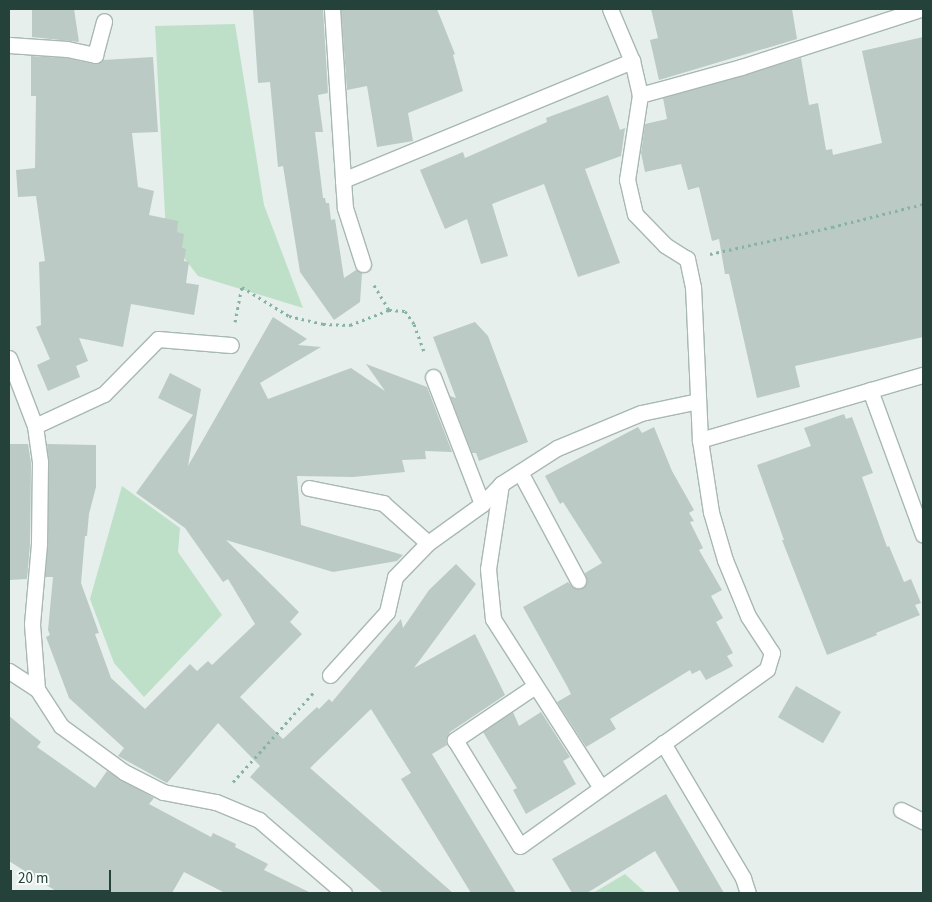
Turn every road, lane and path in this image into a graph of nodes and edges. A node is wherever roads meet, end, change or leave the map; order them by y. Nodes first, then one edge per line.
1 (332, 9) edge
2 (610, 9) edge
3 (921, 9) edge
4 (104, 21) dead end
5 (9, 45) edge
6 (632, 61) junction
7 (640, 95) junction
8 (343, 180) junction
9 (923, 204) edge
10 (720, 251) dead end
11 (363, 264) dead end
12 (231, 345) joint
13 (9, 358) edge
14 (923, 376) edge
15 (433, 377) joint
16 (870, 390) junction
17 (698, 401) junction
18 (35, 426) junction
19 (700, 440) junction
20 (520, 472) junction
21 (501, 484) junction
22 (309, 488) dead end
23 (482, 504) junction
24 (923, 535) edge
25 (428, 542) junction
26 (578, 580) dead end
27 (9, 671) edge
28 (330, 675) joint
29 (535, 686) junction
30 (37, 689) junction
31 (663, 743) junction
32 (600, 786) junction
33 (216, 802) junction
34 (901, 810) dead end
35 (923, 821) edge
36 (344, 893) edge
37 (748, 893) edge

1 - 8 street
2 - 6 street
3 - 7 street
4 - 5 street
6 - 7 street
6 - 8 street
7 - 17 street
8 - 11 street
9 - 10 path
12 - 15 path
12 - 18 street
13 - 18 street
14 - 16 street
15 - 23 street
16 - 19 street
16 - 24 street
17 - 19 street
17 - 20 street
18 - 30 street
19 - 31 street
20 - 21 street
20 - 26 street
21 - 23 street
21 - 29 street
22 - 25 street
23 - 25 street
25 - 28 street
27 - 30 street
28 - 33 path
29 - 32 street
29 - 32 street
30 - 33 street
31 - 32 street
31 - 37 street
33 - 36 street
34 - 35 street

